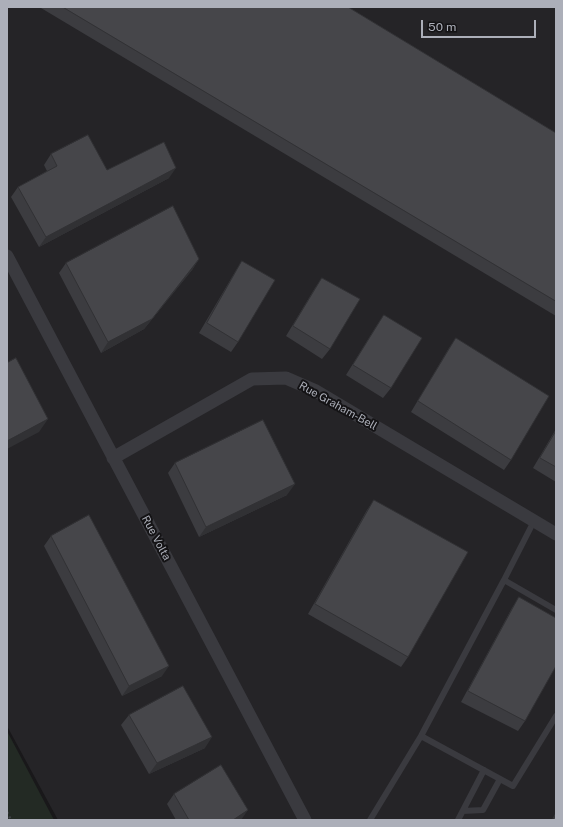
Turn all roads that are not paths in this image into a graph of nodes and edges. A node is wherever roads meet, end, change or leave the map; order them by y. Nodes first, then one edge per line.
1 (7, 256) edge
2 (113, 458) junction
3 (534, 521) junction
4 (556, 534) edge
5 (504, 580) junction
6 (556, 610) edge
7 (556, 716) edge
8 (421, 736) junction
9 (484, 770) junction
10 (500, 779) junction
11 (463, 811) junction
12 (305, 820) edge
13 (370, 820) edge
14 (458, 820) edge

1 - 2 street, Rue Volta
2 - 3 street, Rue Graham-Bell
2 - 12 street, Rue Volta
3 - 4 street, Rue Graham-Bell
3 - 5 lane
5 - 6 lane
5 - 8 lane
7 - 10 lane
8 - 9 lane
8 - 13 lane
9 - 10 lane
9 - 11 lane
10 - 11 lane
11 - 14 lane

